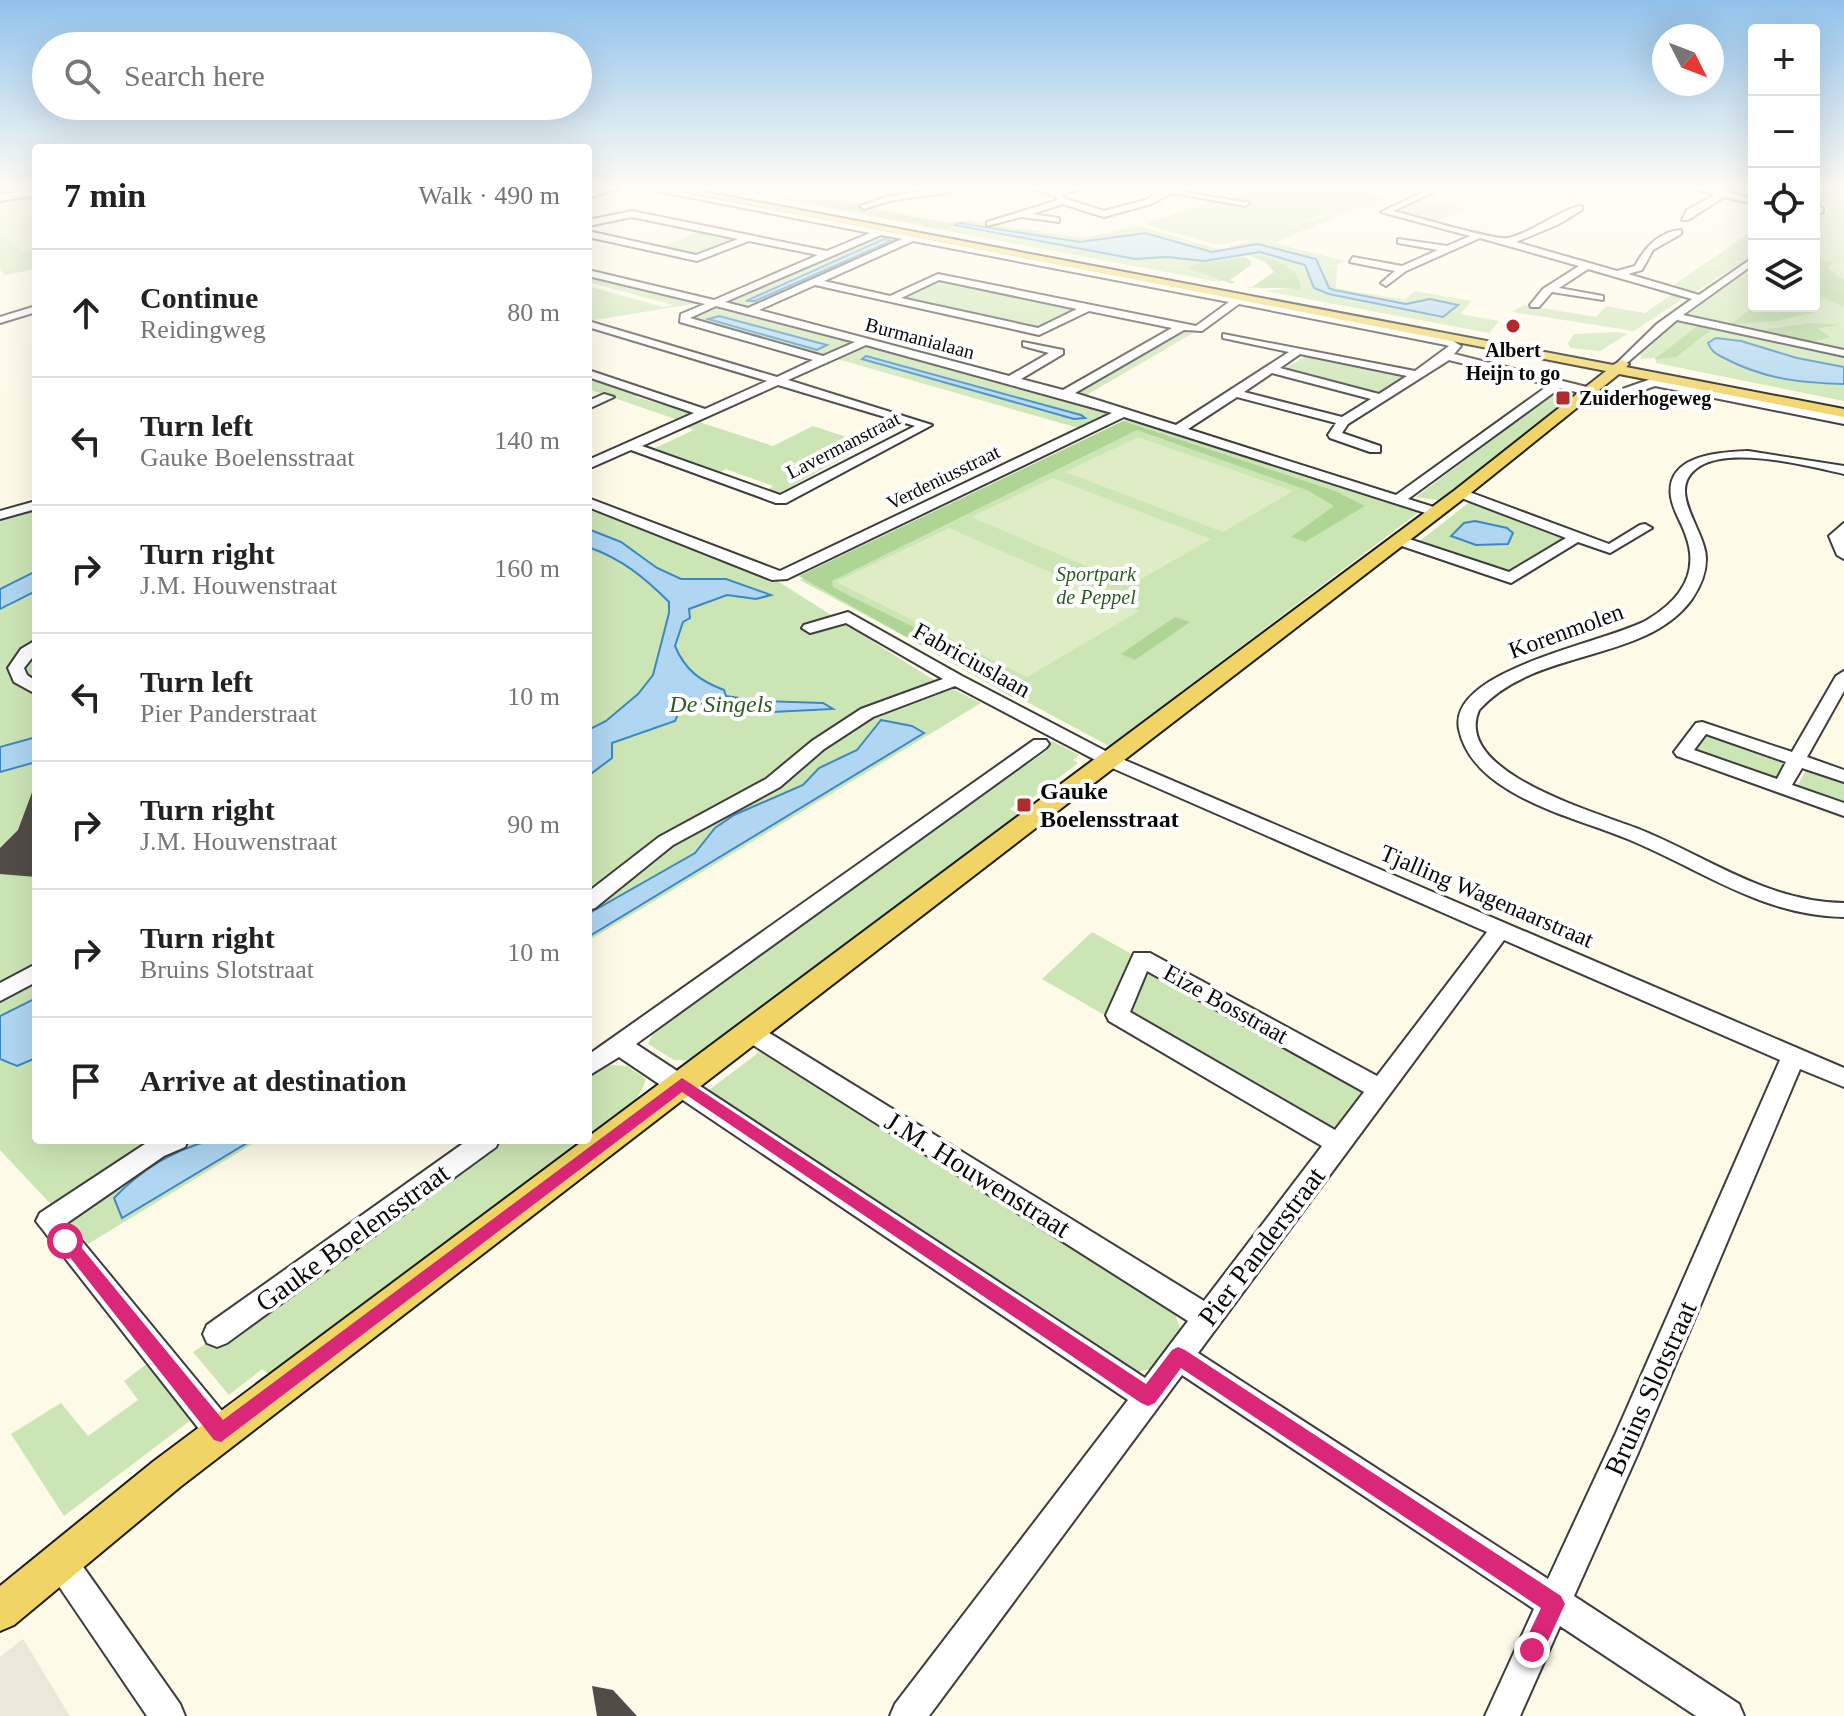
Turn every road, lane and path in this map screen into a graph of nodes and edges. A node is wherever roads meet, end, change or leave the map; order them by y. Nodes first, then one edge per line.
1 (797, 267) edge
2 (847, 267) edge
3 (1062, 267) edge
4 (1088, 267) edge
5 (1105, 267) edge
6 (1392, 267) edge
7 (1407, 267) edge
8 (1584, 267) edge
9 (1594, 267) edge
10 (1639, 267) edge
11 (1744, 267) edge
12 (1403, 269) junction
13 (592, 274) edge
14 (1618, 274) junction
15 (814, 282) junction
16 (1386, 283) dead end
17 (1554, 286) junction
18 (1602, 295) dead end
19 (1699, 298) junction
20 (891, 299) junction
21 (715, 303) junction
22 (1235, 303) dead end
23 (1535, 305) dead end
24 (1087, 308) junction
25 (32, 310) edge
26 (749, 311) junction
27 (1674, 316) junction
28 (0, 320) edge
29 (592, 325) edge
30 (1182, 327) junction
31 (1227, 336) dead end
32 (864, 342) junction
33 (1027, 344) dead end
34 (1298, 351) junction
35 (1844, 353) edge
36 (1447, 356) junction
37 (824, 360) junction
38 (1619, 367) junction
39 (1269, 369) junction
40 (592, 374) edge
41 (1418, 375) junction
42 (1010, 380) junction
43 (777, 381) junction
44 (1558, 384) junction
45 (1591, 392) junction
46 (1236, 393) junction
47 (1065, 394) junction
48 (608, 397) dead end
49 (1381, 398) junction
50 (592, 403) edge
51 (1844, 407) edge
52 (706, 413) junction
53 (1122, 413) junction
54 (1844, 413) edge
55 (1844, 420) edge
56 (1344, 421) junction
57 (1178, 430) junction
58 (631, 446) junction
59 (1375, 449) dead end
60 (592, 461) edge
61 (1844, 470) edge
62 (1461, 493) junction
63 (1396, 501) junction
64 (592, 504) edge
65 (32, 506) edge
66 (1435, 512) junction
67 (0, 515) edge
68 (1844, 527) edge
69 (1645, 528) dead end
70 (1577, 537) junction
71 (1398, 540) junction
72 (1844, 555) edge
73 (810, 628) dead end
74 (32, 648) edge
75 (1844, 676) edge
76 (956, 680) junction
77 (32, 686) edge
78 (1040, 744) dead end
79 (1109, 760) junction
80 (1798, 760) junction
81 (1844, 776) edge
82 (1781, 788) junction
83 (1844, 810) edge
84 (592, 900) edge
85 (1844, 910) edge
86 (1500, 930) junction
87 (32, 974) edge
88 (0, 993) edge
89 (750, 1032) junction
90 (619, 1045) junction
91 (1793, 1057) junction
92 (592, 1064) edge
93 (1844, 1078) edge
94 (682, 1084) junction
95 (1380, 1089) junction
96 (167, 1144) edge
97 (481, 1144) edge
98 (1339, 1144) junction
99 (1207, 1318) junction
100 (217, 1334) dead end
101 (1178, 1356) junction
102 (1148, 1397) junction
103 (221, 1433) junction
104 (61, 1562) junction
105 (1554, 1604) junction
106 (0, 1611) edge
107 (168, 1716) edge
108 (907, 1716) edge
109 (1502, 1716) edge
110 (1727, 1716) edge

1 - 21 street
2 - 15 street
3 - 36 street
4 - 38 main road
5 - 38 main road
6 - 12 street
7 - 12 street
8 - 17 street
9 - 14 street
10 - 14 street
11 - 19 street
12 - 16 street
13 - 21 street, Burmanialaan
14 - 19 street
15 - 20 street
15 - 26 street
17 - 18 street
17 - 23 street
19 - 27 street
20 - 24 street
20 - 24 street
21 - 26 street, Burmanialaan
21 - 37 street
22 - 30 street
24 - 30 street
25 - 28 street
26 - 32 street, Burmanialaan
27 - 35 street
27 - 38 street
29 - 43 street
30 - 47 street
31 - 34 street
32 - 37 street
32 - 42 street, Burmanialaan
33 - 42 street
34 - 39 street
34 - 41 street
36 - 41 street
36 - 44 street
37 - 43 street
38 - 45 main road
38 - 51 main road
38 - 54 main road
39 - 46 street
39 - 49 street
40 - 52 street
41 - 49 street
42 - 47 street, Burmanialaan
43 - 52 street
43 - 58 street, Lavermanstraat
44 - 45 street
44 - 63 street
45 - 55 street
45 - 62 main road
46 - 56 street
46 - 57 street
47 - 53 street, Burmanialaan
48 - 50 street
49 - 56 street
52 - 58 street
53 - 57 street, Burmanialaan
53 - 64 street, Verdeniusstraat
56 - 59 street
57 - 63 street, Burmanialaan
58 - 60 street
61 - 85 street, Korenmolen
62 - 66 main road
62 - 70 street
63 - 66 street, Burmanialaan
65 - 67 street
66 - 71 main road
68 - 72 street
69 - 70 street
70 - 71 street
71 - 79 main road
73 - 76 street, Fabriciuslaan
74 - 77 street
75 - 80 street
76 - 79 street, Fabriciuslaan
76 - 84 street
78 - 90 street
79 - 86 street, Tjalling Wagenaarstraat
79 - 89 main road
80 - 81 street
80 - 82 street
80 - 82 street
82 - 83 street
86 - 91 street, Tjalling Wagenaarstraat
86 - 95 street, Pier Panderstraat
87 - 88 street
89 - 94 main road
89 - 99 street, J.M. Houwenstraat
90 - 92 street
90 - 94 street
91 - 93 street, Tjalling Wagenaarstraat
91 - 105 street, Bruins Slotstraat
94 - 102 street
94 - 103 main road
95 - 98 street, Pier Panderstraat
95 - 98 street, Eize Bosstraat
96 - 103 street
97 - 100 street, Gauke Boelensstraat
98 - 99 street, Pier Panderstraat
99 - 101 street, Pier Panderstraat
101 - 102 street, Pier Panderstraat
101 - 105 street
102 - 108 street, Pier Panderstraat
103 - 104 main road
104 - 106 main road
104 - 107 street
105 - 109 street, Bruins Slotstraat
105 - 110 street

